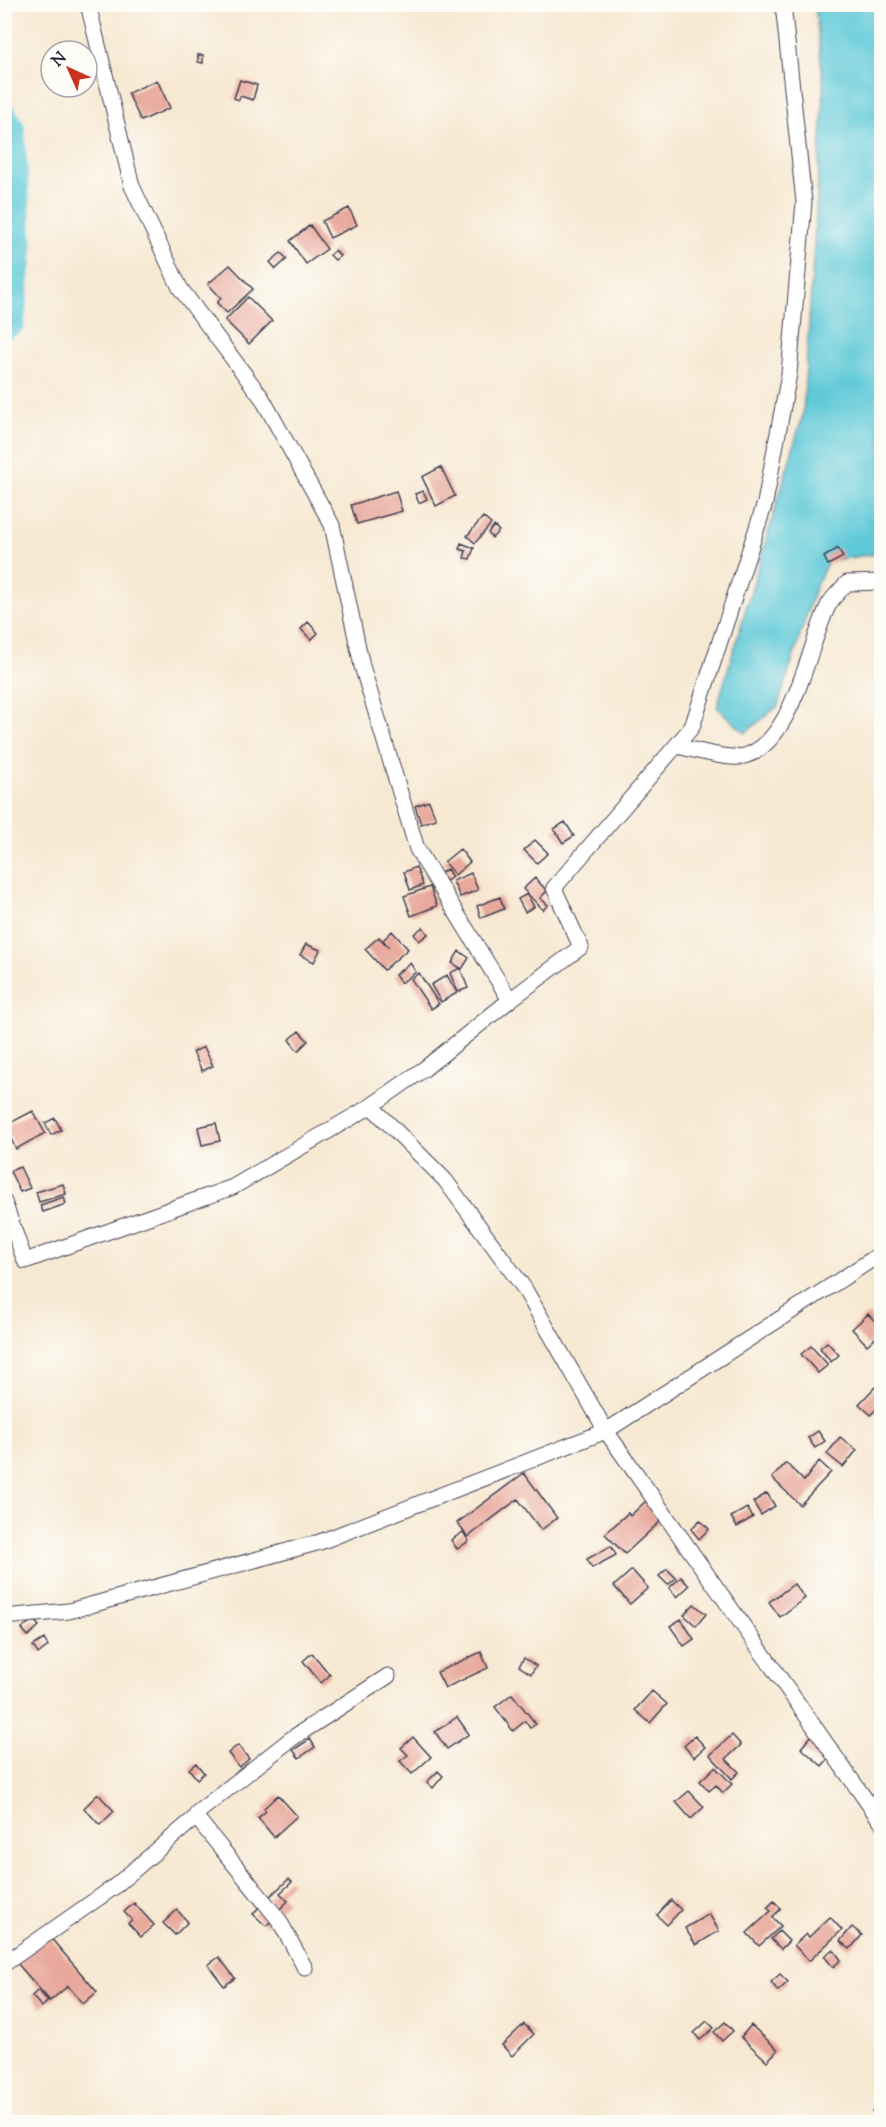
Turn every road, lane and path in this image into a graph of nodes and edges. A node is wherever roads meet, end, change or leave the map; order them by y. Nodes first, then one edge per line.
1 (88, 4) edge
2 (783, 4) edge
3 (882, 582) edge
4 (676, 746) junction
5 (510, 1000) junction
6 (371, 1106) junction
7 (4, 1202) edge
8 (11, 1241) edge
9 (882, 1253) edge
10 (606, 1431) junction
11 (4, 1617) edge
12 (388, 1676) dead end
13 (196, 1817) junction
14 (882, 1823) edge
15 (4, 1964) edge
16 (304, 1968) dead end

1 - 5 street
2 - 4 street
3 - 4 street
4 - 5 street
5 - 6 street
6 - 8 street
6 - 10 street
7 - 8 street
9 - 10 street
10 - 11 street
10 - 14 street
12 - 13 street
13 - 15 street
13 - 16 street

